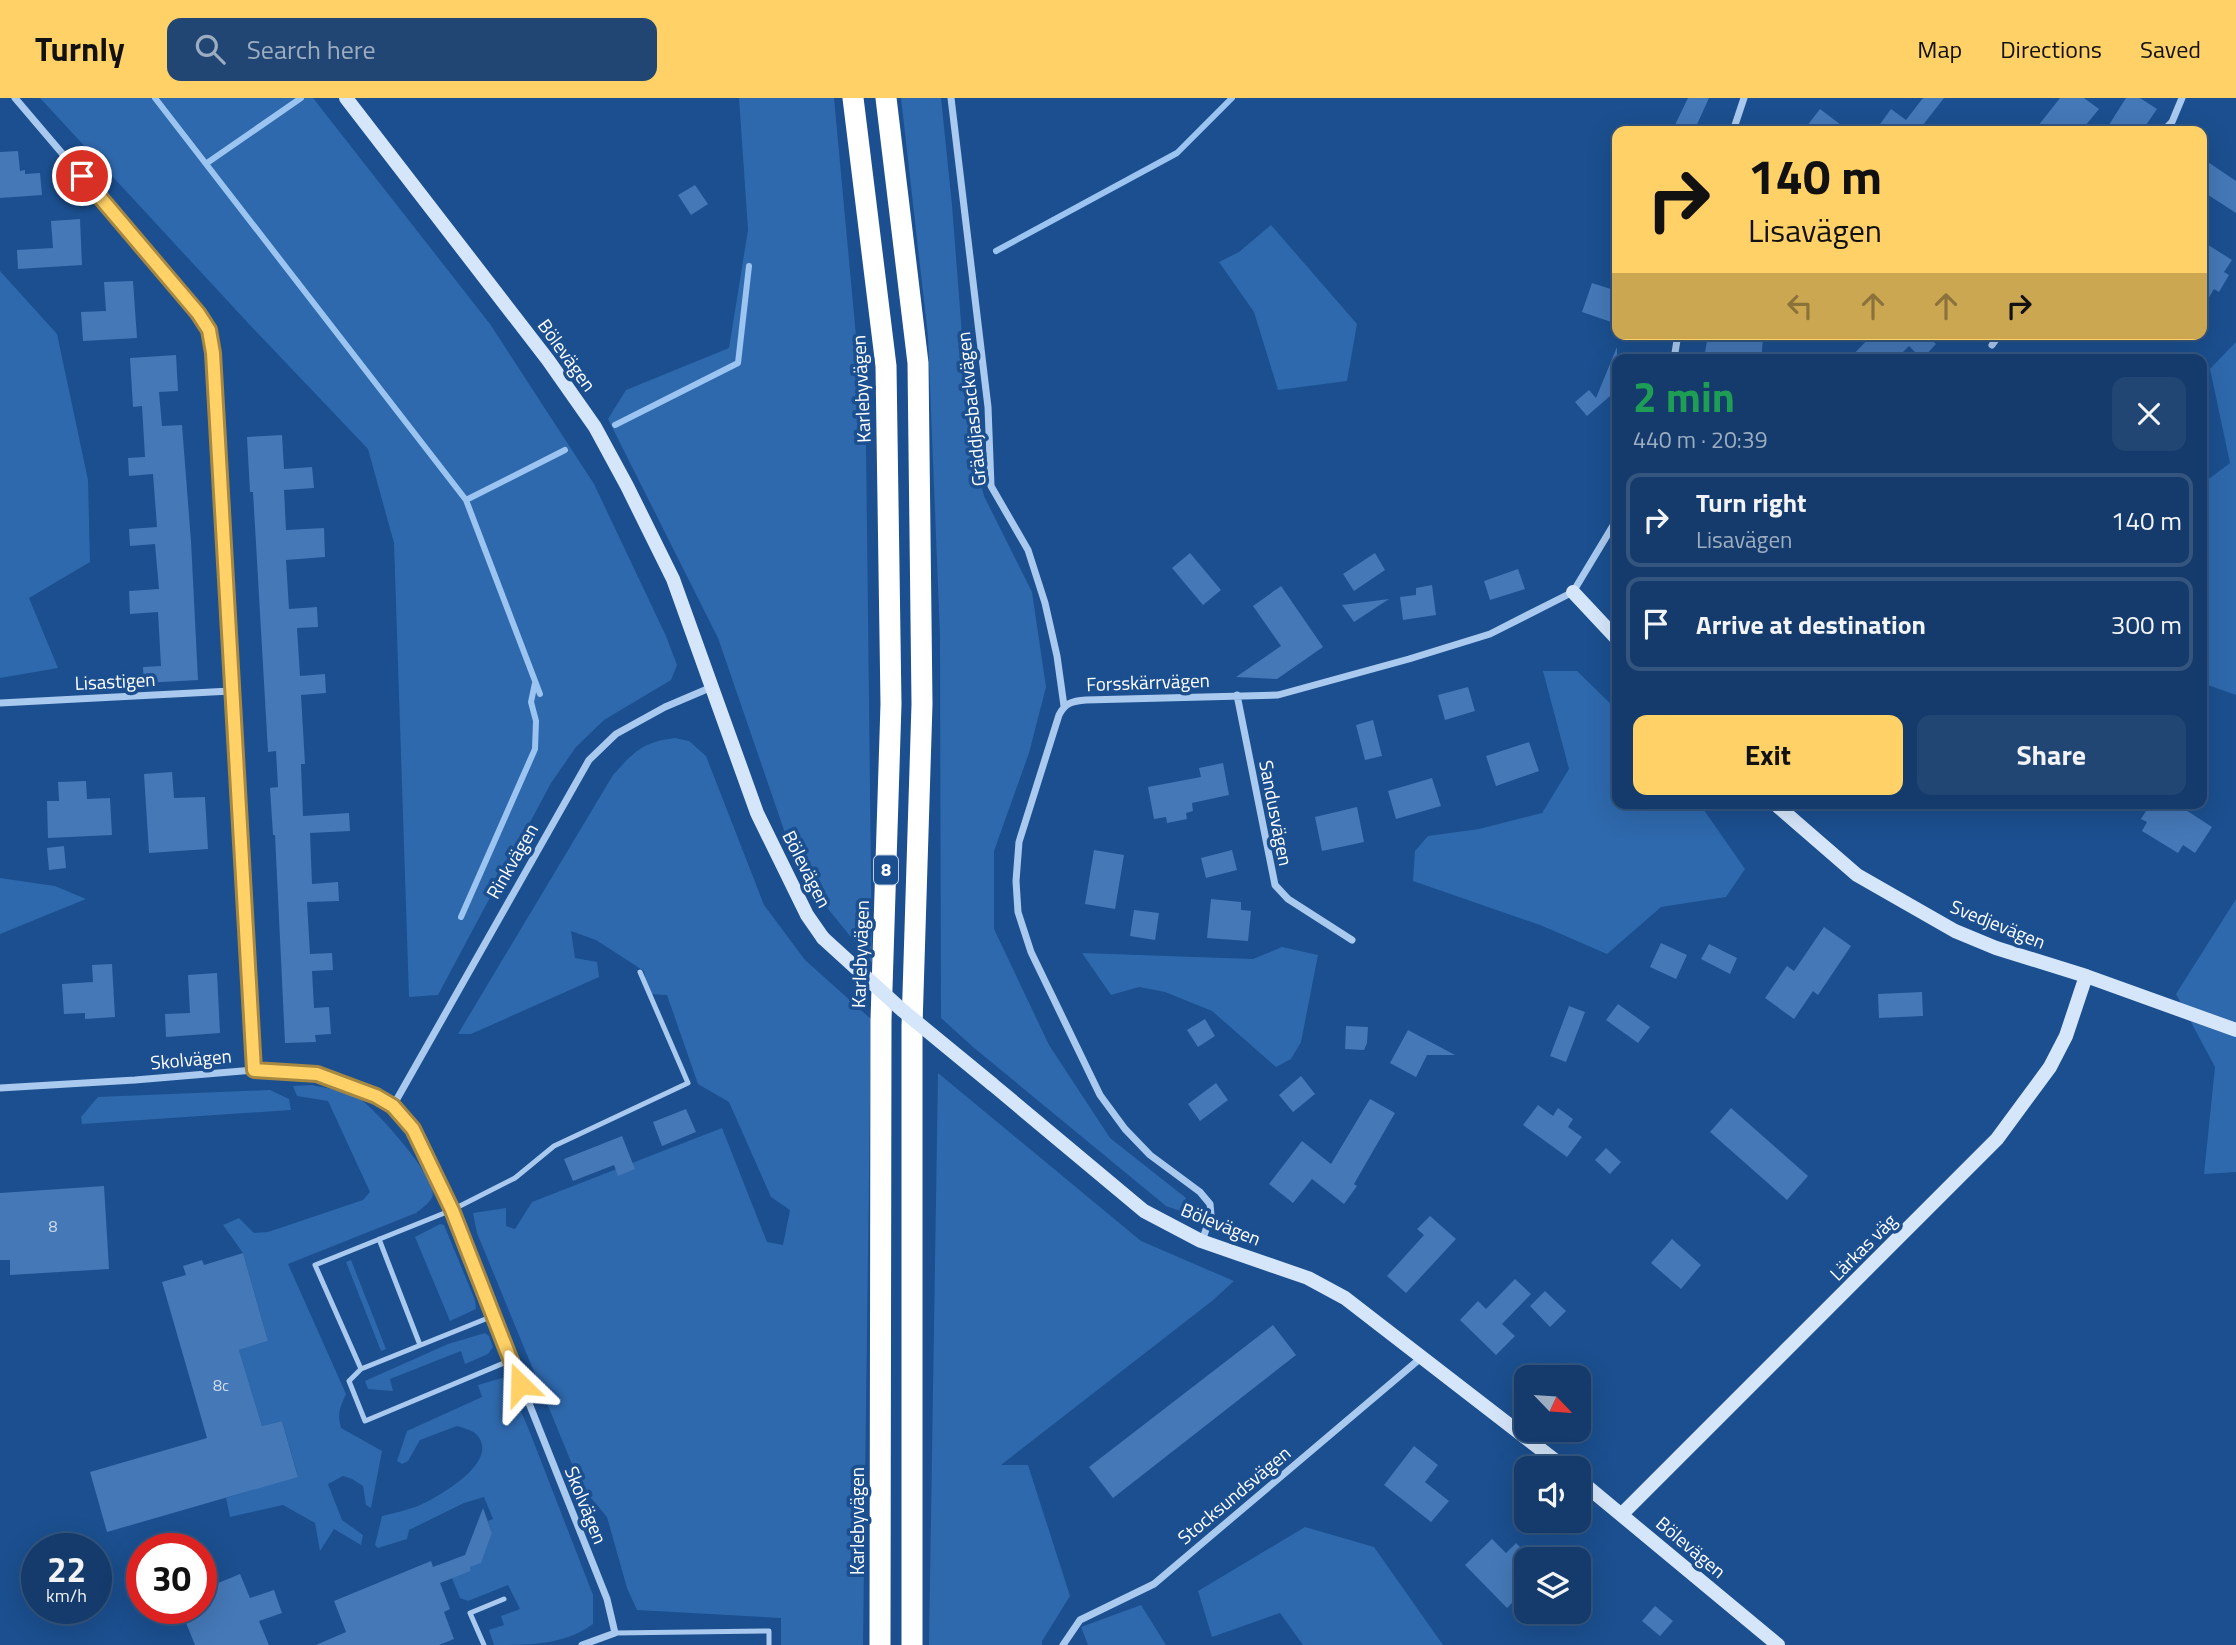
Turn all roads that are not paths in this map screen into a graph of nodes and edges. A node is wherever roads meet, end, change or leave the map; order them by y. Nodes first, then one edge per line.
1 (15, 98) edge
2 (346, 98) edge
3 (853, 98) edge
4 (886, 98) edge
5 (951, 98) edge
6 (1744, 98) edge
7 (2182, 98) edge
8 (1735, 126) edge
9 (2168, 126) edge
10 (1996, 340) edge
11 (1992, 345) dead end
12 (1612, 527) edge
13 (1573, 592) junction
14 (1612, 634) edge
15 (713, 687) junction
16 (231, 691) junction
17 (1237, 695) junction
18 (0, 703) edge
19 (1064, 706) junction
20 (1781, 809) edge
21 (1352, 940) dead end
22 (640, 972) dead end
23 (2087, 976) junction
24 (2236, 1030) edge
25 (254, 1070) junction
26 (0, 1087) edge
27 (393, 1106) junction
28 (452, 1210) junction
29 (379, 1239) junction
30 (1201, 1241) junction
31 (493, 1316) junction
32 (420, 1345) junction
33 (1422, 1357) junction
34 (510, 1360) junction
35 (361, 1369) junction
36 (1550, 1456) edge
37 (1591, 1489) edge
38 (1622, 1514) junction
39 (504, 1599) dead end
40 (615, 1633) junction
41 (484, 1645) edge
42 (582, 1645) edge
43 (769, 1645) edge
44 (880, 1645) edge
45 (912, 1645) edge
46 (1063, 1645) edge
47 (1778, 1645) edge

1 - 16 street
2 - 15 main road, Bölevägen
3 - 44 highway, Karlebyvägen / 8
4 - 45 highway, 8
5 - 19 street, Gräddjasbackvägen
6 - 8 street
7 - 9 street
10 - 11 street
12 - 13 street
13 - 14 main road
13 - 17 street, Forsskärrvägen
15 - 27 street, Rinkvägen
15 - 30 main road, Bölevägen, bridge
16 - 18 street, Lisastigen
16 - 25 street
17 - 19 street, Forsskärrvägen
17 - 21 street, Sandusvägen
19 - 30 street, Forsskärrvägen
20 - 23 main road, Svedjevägen
22 - 28 lane
23 - 24 main road, Svedjevägen
23 - 38 main road, Lärkas väg
25 - 26 street, Skolvägen
25 - 27 street, Skolvägen
27 - 28 street, Skolvägen
28 - 29 lane
28 - 31 street, Skolvägen
29 - 32 lane
29 - 35 lane
30 - 33 main road, Bölevägen
31 - 32 lane
31 - 34 street, Skolvägen
32 - 35 lane
33 - 36 main road, Bölevägen
33 - 46 street, Stocksundsvägen
34 - 35 lane
34 - 40 street, Skolvägen
37 - 38 main road, Bölevägen
38 - 47 main road, Bölevägen
39 - 41 lane
40 - 42 street
40 - 43 lane

